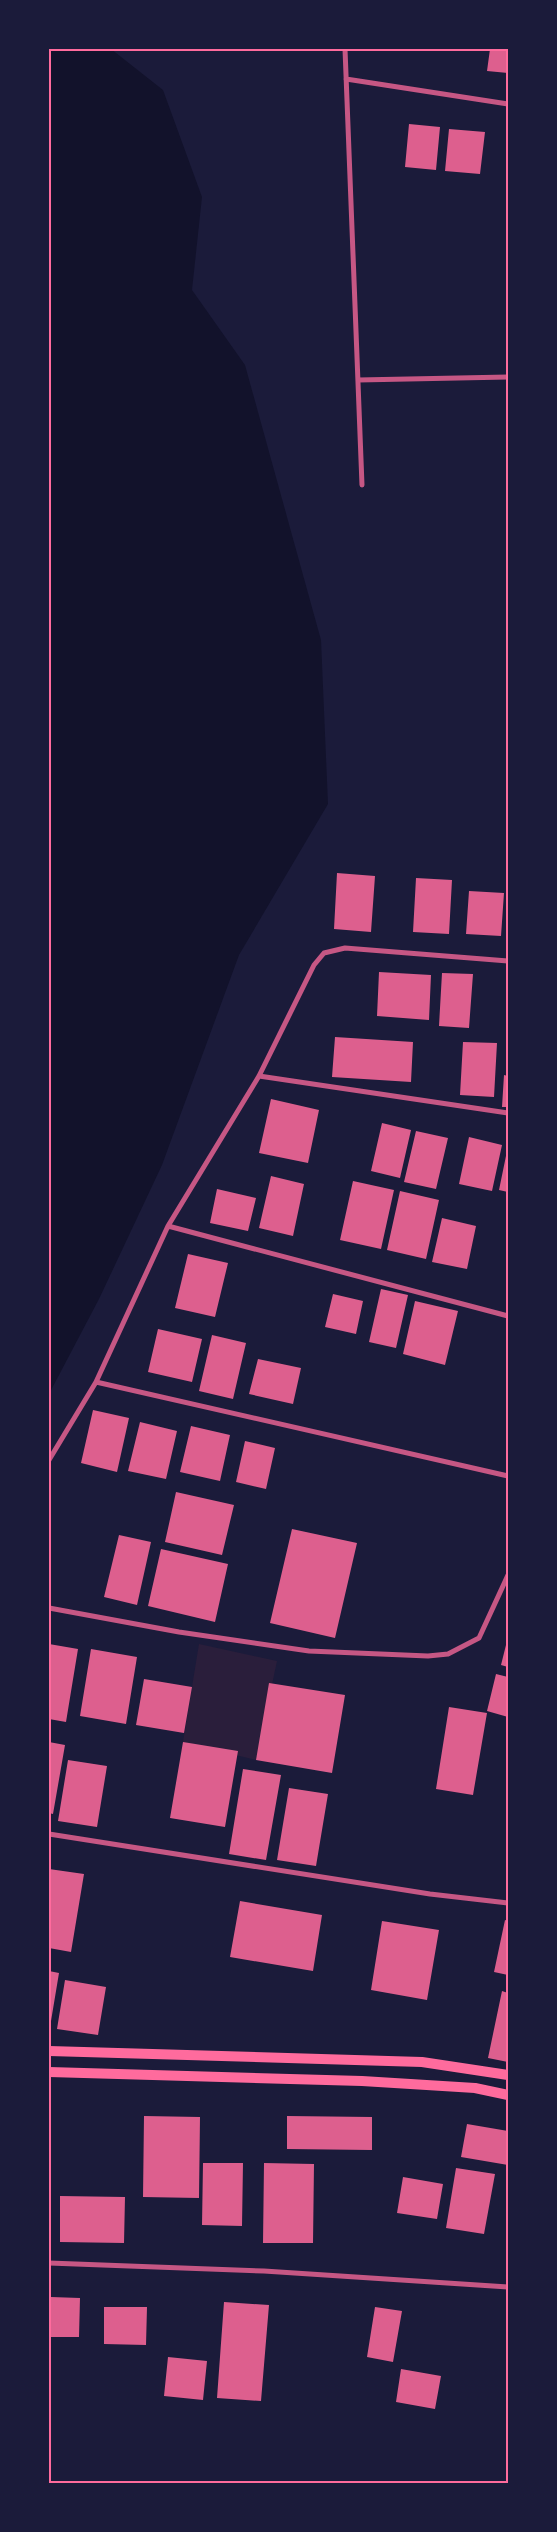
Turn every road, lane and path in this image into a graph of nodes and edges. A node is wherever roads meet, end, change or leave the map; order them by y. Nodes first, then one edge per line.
1 (345, 49) edge
2 (346, 79) junction
3 (508, 104) edge
4 (508, 377) edge
5 (358, 380) junction
6 (362, 485) dead end
7 (508, 961) edge
8 (258, 1076) junction
9 (508, 1113) edge
10 (168, 1226) junction
11 (508, 1316) edge
12 (96, 1382) junction
13 (49, 1460) edge
14 (508, 1476) edge
15 (508, 1575) edge
16 (49, 1608) edge
17 (49, 1834) edge
18 (508, 1903) edge
19 (49, 2051) edge
20 (49, 2072) edge
21 (508, 2075) edge
22 (508, 2095) edge
23 (49, 2263) edge
24 (508, 2287) edge

1 - 2 street
2 - 3 street
2 - 5 street
4 - 5 street
5 - 6 street
7 - 8 street
8 - 9 street
8 - 10 street
10 - 11 street
10 - 12 street
12 - 13 street
12 - 14 street
15 - 16 street
17 - 18 street
19 - 21 main road
20 - 22 main road
23 - 24 street

